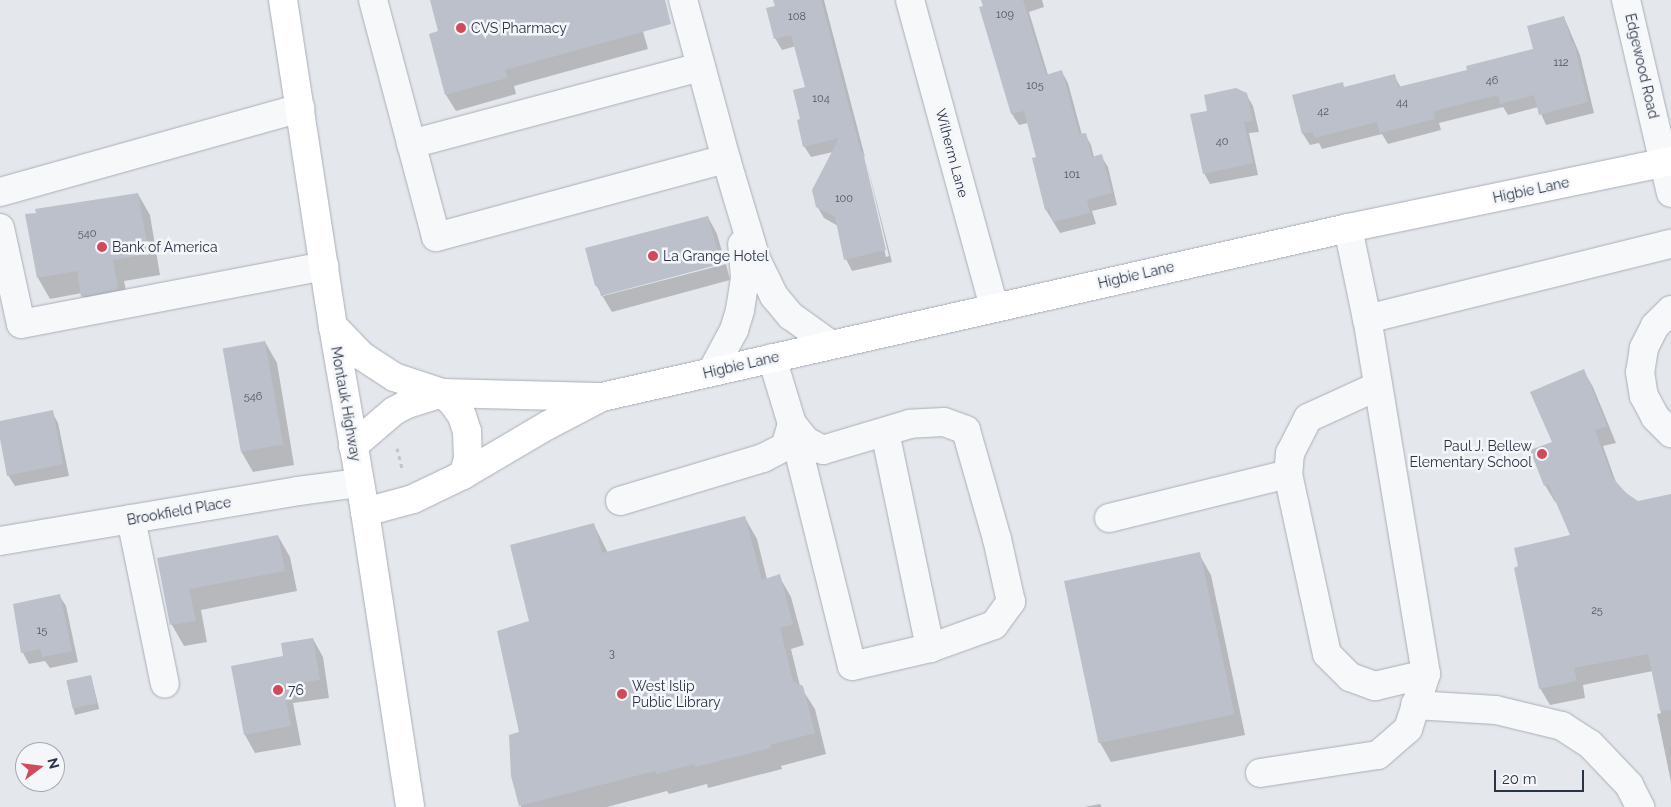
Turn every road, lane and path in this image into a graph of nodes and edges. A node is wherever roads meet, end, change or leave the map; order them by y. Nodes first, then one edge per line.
1 (283, 0) edge
2 (373, 0) edge
3 (683, 0) edge
4 (910, 0) edge
5 (1626, 0) edge
6 (701, 67) junction
7 (300, 108) junction
8 (411, 144) junction
9 (726, 159) junction
10 (1668, 161) edge
11 (0, 192) edge
12 (1671, 193) edge
13 (739, 210) junction
14 (0, 228) edge
15 (1348, 228) junction
16 (1671, 244) edge
17 (324, 266) junction
18 (994, 307) junction
19 (1671, 310) edge
20 (1366, 319) junction
21 (10, 325) edge
22 (333, 326) junction
23 (830, 344) junction
24 (772, 358) junction
25 (712, 371) junction
26 (1378, 386) junction
27 (442, 393) junction
28 (602, 397) junction
29 (792, 424) junction
30 (885, 432) junction
31 (1671, 433) edge
32 (396, 445) dead end
33 (353, 446) junction
34 (402, 468) dead end
35 (1288, 474) junction
36 (464, 475) junction
37 (359, 483) junction
38 (620, 501) dead end
39 (365, 512) junction
40 (1109, 518) dead end
41 (131, 519) junction
42 (0, 541) edge
43 (930, 648) junction
44 (1426, 674) junction
45 (165, 684) dead end
46 (1415, 705) junction
47 (1260, 773) dead end
48 (410, 807) edge
49 (1640, 807) edge

1 - 7 main road, Montauk Highway
2 - 8 street
3 - 6 street
4 - 18 street, Wilherm Lane
5 - 10 street, Edgewood Road
6 - 8 street
6 - 9 street
7 - 11 street
7 - 17 main road, Montauk Highway
8 - 9 street
9 - 13 street
10 - 12 street, Edgewood Road
10 - 15 main road, Higbie Lane
13 - 23 street
13 - 25 street
14 - 21 street
15 - 18 main road, Higbie Lane
15 - 20 street
16 - 20 street
17 - 21 street
17 - 22 main road, Montauk Highway
18 - 23 main road, Higbie Lane
19 - 31 street
20 - 26 street
22 - 27 main road, Higbie Lane
22 - 33 main road, Montauk Highway
23 - 24 main road, Higbie Lane
24 - 25 main road, Higbie Lane
24 - 29 street
25 - 28 main road, Higbie Lane
26 - 35 street
26 - 44 street
27 - 28 main road, Higbie Lane
27 - 33 main road, Higbie Lane
27 - 36 main road
28 - 36 main road, Higbie Lane
29 - 30 street
29 - 38 street
29 - 43 street
30 - 43 street
30 - 43 street
32 - 34 path
33 - 37 main road, Montauk Highway
35 - 40 street
35 - 44 street
36 - 39 main road, Higbie Lane
37 - 39 main road, Montauk Highway
37 - 41 street, Brookfield Place
39 - 48 main road, Montauk Highway
41 - 42 street, Brookfield Place
41 - 45 street
44 - 46 street
46 - 47 street
46 - 49 street

